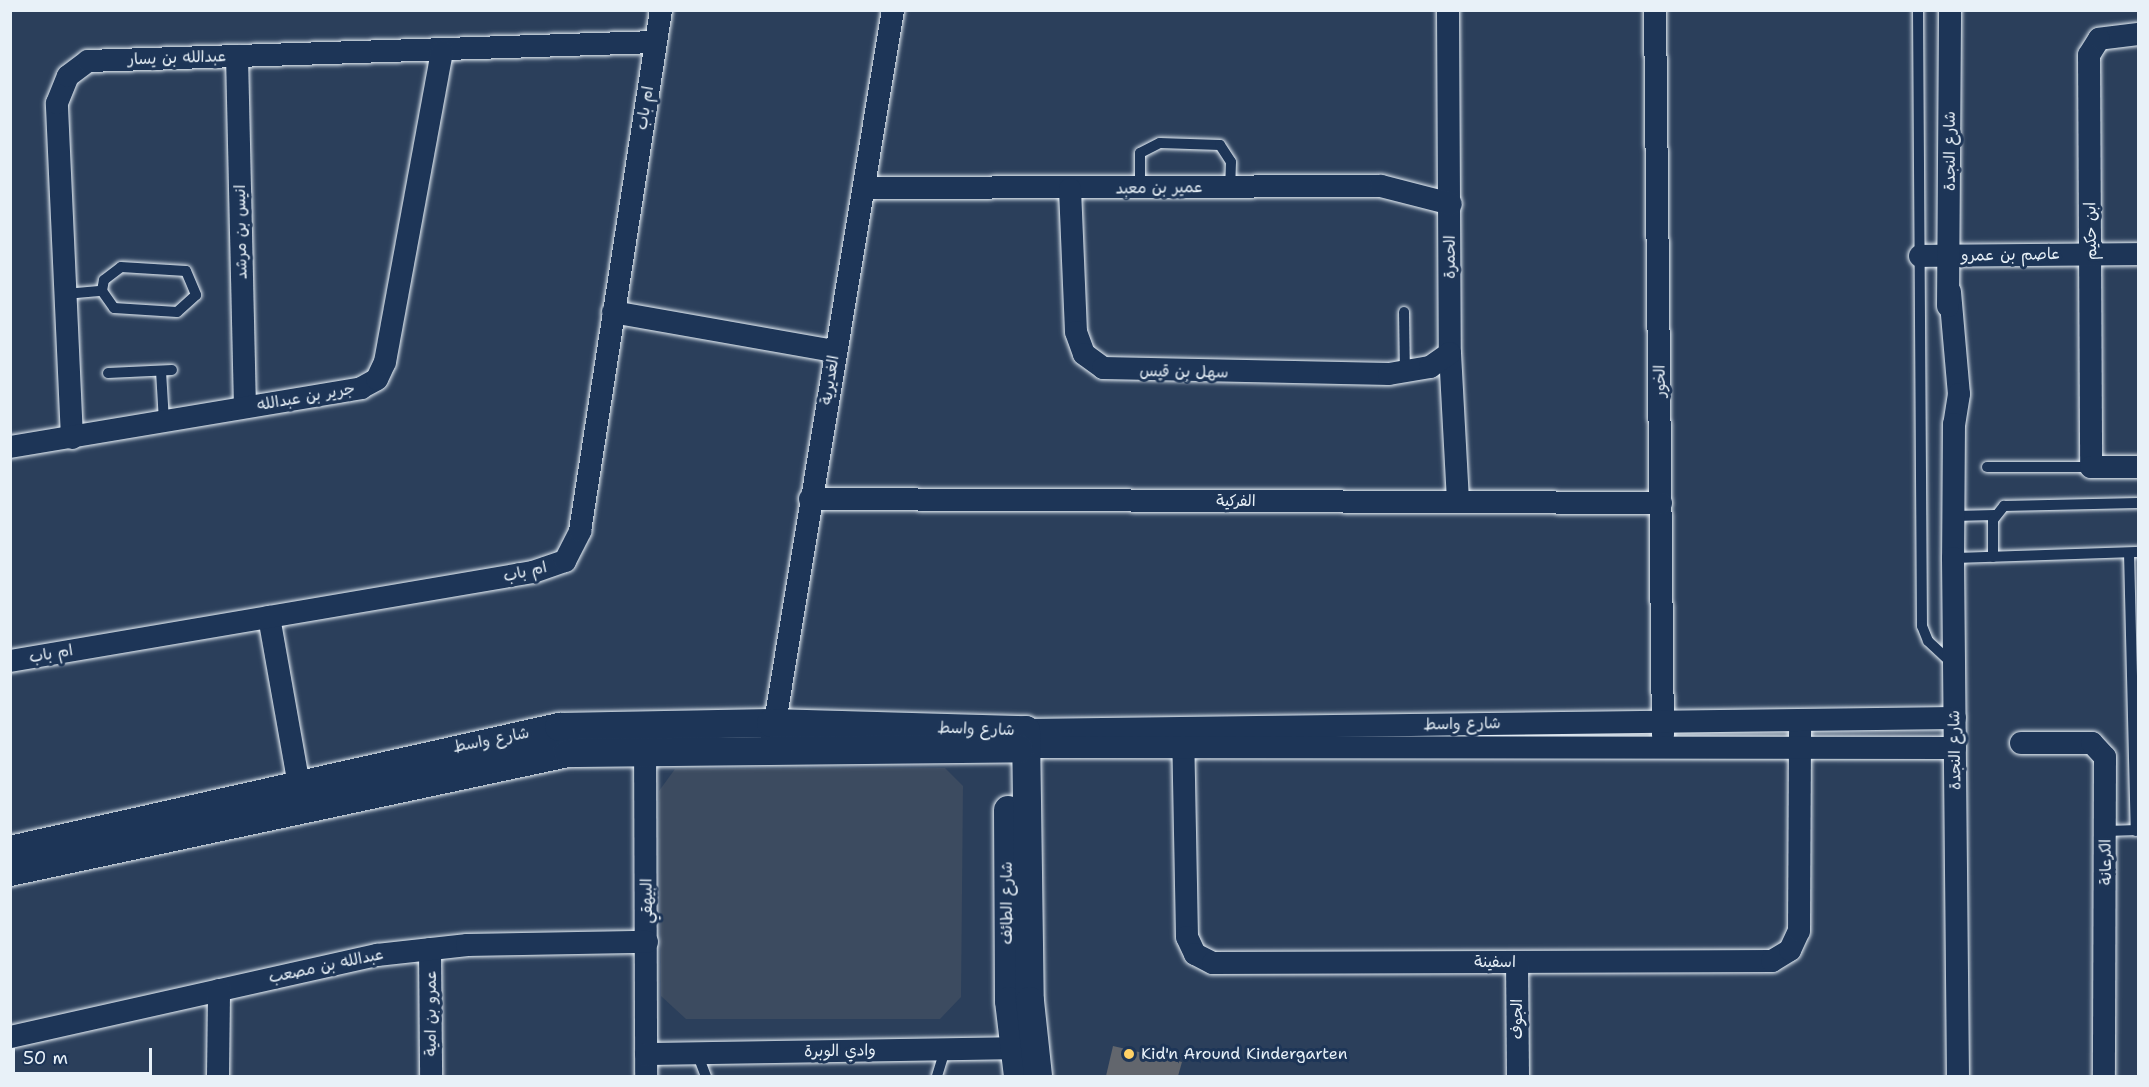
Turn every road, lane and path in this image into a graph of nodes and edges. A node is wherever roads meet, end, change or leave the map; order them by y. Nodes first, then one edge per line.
1 (661, 10) edge
2 (893, 10) edge
3 (1448, 10) edge
4 (1655, 10) edge
5 (1918, 10) edge
6 (1950, 10) edge
7 (2139, 34) edge
8 (655, 42) junction
9 (442, 51) junction
10 (237, 56) junction
11 (1230, 187) junction
12 (864, 188) junction
13 (1070, 189) junction
14 (1140, 189) junction
15 (1450, 204) junction
16 (2092, 254) junction
17 (2139, 254) edge
18 (1920, 256) junction
19 (1950, 256) junction
20 (102, 291) junction
21 (65, 294) junction
22 (613, 312) junction
23 (1404, 312) dead end
24 (834, 351) junction
25 (1450, 352) junction
26 (108, 373) dead end
27 (1405, 373) junction
28 (245, 407) junction
29 (165, 421) junction
30 (72, 438) junction
31 (10, 447) edge
32 (1987, 467) dead end
33 (2091, 467) junction
34 (2139, 467) edge
35 (810, 500) junction
36 (1458, 502) junction
37 (1661, 503) junction
38 (2139, 503) edge
39 (1995, 515) junction
40 (1954, 516) junction
41 (2134, 552) edge
42 (1993, 557) junction
43 (1953, 558) junction
44 (268, 617) junction
45 (10, 661) edge
46 (1954, 666) junction
47 (1954, 718) junction
48 (1800, 720) junction
49 (1663, 721) junction
50 (1183, 728) junction
51 (772, 736) junction
52 (645, 737) junction
53 (1018, 739) junction
54 (2021, 743) dead end
55 (1955, 748) junction
56 (1799, 749) junction
57 (1184, 751) junction
58 (1664, 752) junction
59 (301, 795) junction
60 (2137, 830) edge
61 (2106, 831) junction
62 (10, 850) edge
63 (10, 872) edge
64 (647, 942) junction
65 (430, 948) junction
66 (1517, 962) junction
67 (219, 990) junction
68 (10, 1038) edge
69 (1023, 1048) junction
70 (945, 1050) junction
71 (697, 1053) junction
72 (646, 1065) edge
73 (2108, 1071) edge
74 (936, 1075) edge
75 (707, 1076) edge
76 (218, 1077) edge
77 (431, 1077) edge
78 (1018, 1077) edge
79 (1038, 1077) edge
80 (1518, 1077) edge
81 (1958, 1077) edge

1 - 8 street, ام باب
2 - 12 street, الغديرية
3 - 15 street, الحمرة
4 - 37 street, الخور
5 - 18 lane
6 - 19 street, شارع النجدة
7 - 16 street, ابن حكيم
8 - 9 street, عبدالله بن يسار
8 - 22 street, ام باب
9 - 10 street, عبدالله بن يسار
9 - 28 street, جرير بن عبدالله
10 - 21 street, عبدالله بن يسار
10 - 28 street, انيس بن مرشد
11 - 14 street, عمير بن معبد
11 - 14 lane
11 - 15 street, عمير بن معبد
12 - 13 street, عمير بن معبد
12 - 24 street, الغديرية
13 - 14 street, عمير بن معبد
13 - 27 street, سهل بن قيس
15 - 25 street, الحمرة
16 - 17 street, عاصم بن عمرو
16 - 19 street, عاصم بن عمرو
16 - 33 street, ابن حكيم
18 - 19 street, عاصم بن عمرو
18 - 46 lane
19 - 40 street, شارع النجدة
20 - 20 lane
20 - 21 lane
21 - 30 street, عبدالله بن يسار
22 - 24 street
22 - 44 street, ام باب
23 - 27 lane
24 - 35 street, الغديرية
25 - 27 street, سهل بن قيس
25 - 36 street, الحمرة
26 - 29 lane
28 - 29 street, جرير بن عبدالله
29 - 30 street, جرير بن عبدالله
30 - 31 street, جرير بن عبدالله
32 - 33 lane
33 - 34 street
35 - 36 street, الفركية
35 - 51 street, الغديرية
36 - 37 street, الفركية
37 - 49 street, الخور
38 - 39 lane
39 - 40 lane
39 - 42 lane
40 - 43 street, شارع النجدة
41 - 42 lane
41 - 60 lane
42 - 43 lane
43 - 46 street, شارع النجدة
44 - 45 street, ام باب
44 - 59 street
46 - 47 street, شارع النجدة
47 - 48 street, شارع واسط
47 - 55 street, شارع النجدة
48 - 49 street, شارع واسط
48 - 56 street, اسفينة
49 - 50 street, شارع واسط
49 - 58 street, الخور
50 - 53 street, شارع واسط
50 - 57 street, اسفينة
51 - 52 street, شارع واسط
51 - 53 street, شارع واسط
52 - 59 street, شارع واسط
52 - 64 street, البيهقي
53 - 57 street, شارع واسط
53 - 69 street, شارع الطائف
54 - 61 street, الكرعانة
55 - 56 street, شارع واسط
55 - 81 street, شارع النجدة
56 - 58 street, شارع واسط
56 - 66 street, اسفينة
57 - 58 street, شارع واسط
57 - 66 street, اسفينة
59 - 62 street, شارع واسط
59 - 63 street, شارع واسط
60 - 61 lane
61 - 73 street, الكرعانة
64 - 65 street, عبدالله بن مصعب
64 - 72 street, البيهقي
65 - 67 street, عبدالله بن مصعب
65 - 77 street, عمرو بن امية
66 - 80 street, الجوف
67 - 68 street, عبدالله بن مصعب
67 - 76 street
69 - 70 street, وادي الوبرة
69 - 78 street, شارع الطائف
69 - 79 street, شارع الطائف
70 - 71 street, وادي الوبرة
70 - 74 lane
71 - 72 street, وادي الوبرة
71 - 75 lane

